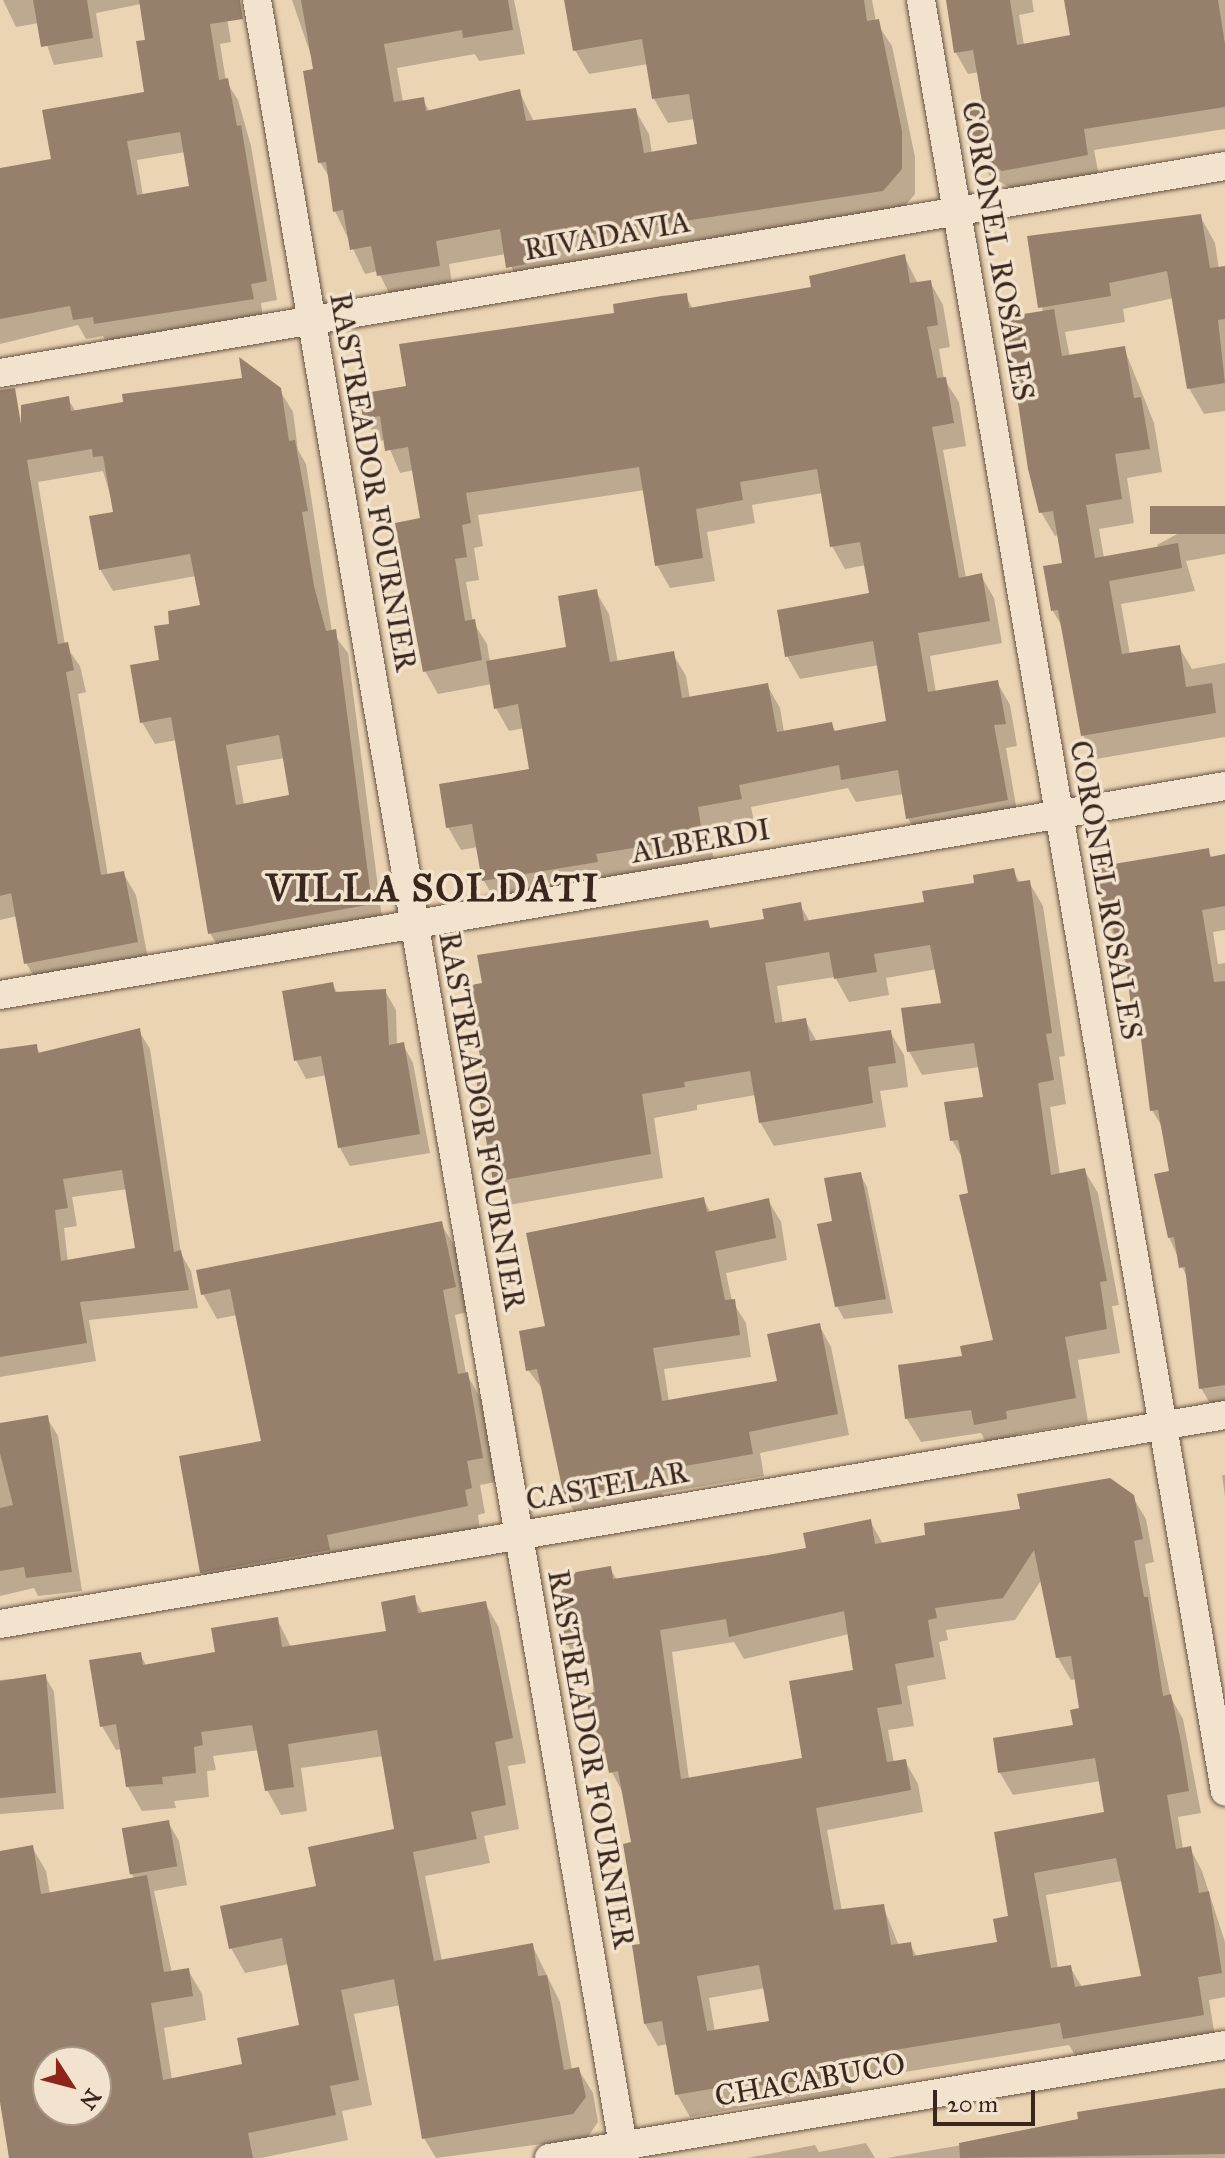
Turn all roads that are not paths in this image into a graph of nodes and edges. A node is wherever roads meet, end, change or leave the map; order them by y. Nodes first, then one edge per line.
1 (257, 0) edge
2 (921, 0) edge
3 (1225, 166) edge
4 (957, 211) junction
5 (311, 320) junction
6 (0, 373) edge
7 (1225, 786) edge
8 (1059, 814) junction
9 (413, 925) junction
10 (0, 995) edge
11 (1225, 1415) edge
12 (1163, 1426) junction
13 (518, 1536) junction
14 (0, 1624) edge
15 (1225, 1791) edge
16 (1225, 2045) edge
17 (624, 2152) edge
18 (549, 2158) edge

1 - 5 street, RASTREADOR FOURNIER
2 - 4 street, CORONEL ROSALES
3 - 4 street, RIVADAVIA
4 - 5 street, RIVADAVIA
4 - 8 street, CORONEL ROSALES
5 - 6 street, RIVADAVIA
5 - 9 street, RASTREADOR FOURNIER
7 - 8 street, ALBERDI
8 - 9 street, ALBERDI
8 - 12 street, CORONEL ROSALES
9 - 10 street, ALBERDI
9 - 13 street, RASTREADOR FOURNIER
11 - 12 street, CASTELAR
12 - 13 street, CASTELAR
12 - 15 street, CORONEL ROSALES
13 - 14 street, CASTELAR
13 - 17 street, RASTREADOR FOURNIER
16 - 17 street, CHACABUCO
17 - 18 street, CHACABUCO

